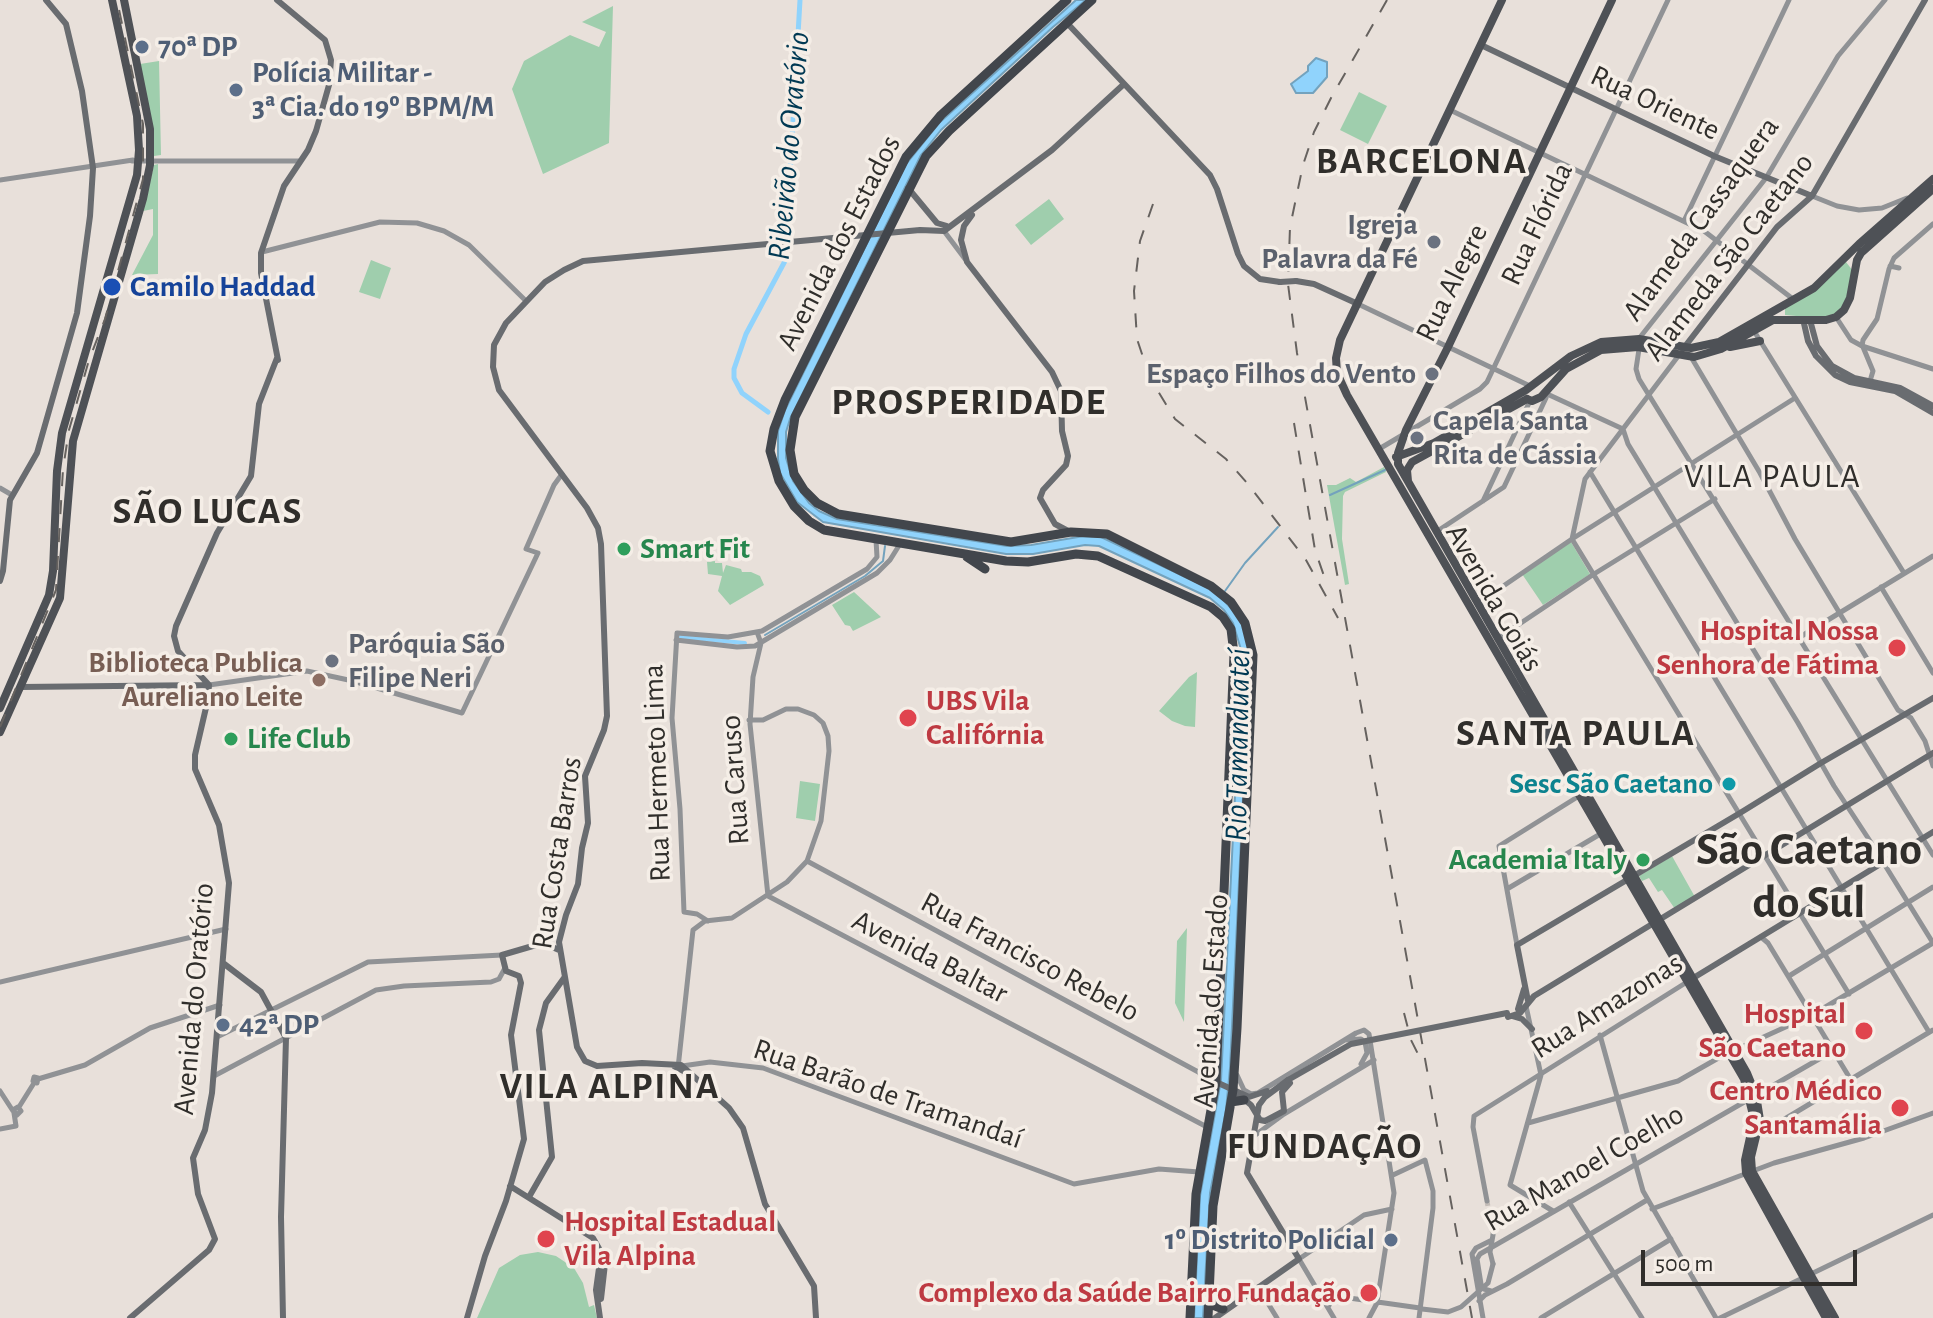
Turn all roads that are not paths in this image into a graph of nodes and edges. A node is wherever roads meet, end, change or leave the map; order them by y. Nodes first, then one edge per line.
1 (46, 0) edge
2 (112, 0) edge
3 (124, 0) edge
4 (277, 0) edge
5 (1067, 0) edge
6 (1092, 0) edge
7 (1502, 0) edge
8 (1612, 0) edge
9 (1668, 0) edge
10 (1789, 0) edge
11 (1885, 0) edge
12 (1925, 0) edge
13 (1067, 23) junction
14 (1481, 45) junction
15 (130, 64) junction
16 (1124, 84) junction
17 (1571, 88) junction
18 (1450, 110) junction
19 (1616, 110) junction
20 (137, 116) junction
21 (151, 139) junction
22 (1540, 153) junction
23 (1714, 156) junction
24 (151, 160) junction
25 (300, 161) junction
26 (137, 162) junction
27 (93, 168) junction
28 (149, 171) junction
29 (1585, 175) junction
30 (1766, 178) junction
31 (0, 180) edge
32 (1932, 182) edge
33 (901, 184) junction
34 (1921, 190) junction
35 (1812, 196) junction
36 (1885, 207) junction
37 (1887, 219) junction
38 (934, 220) junction
39 (1684, 221) junction
40 (959, 223) junction
41 (1933, 224) edge
42 (920, 230) junction
43 (939, 232) junction
44 (868, 234) junction
45 (883, 234) junction
46 (1717, 239) junction
47 (961, 240) junction
48 (953, 243) junction
49 (261, 253) junction
50 (1842, 259) junction
51 (967, 262) junction
52 (1748, 264) junction
53 (1890, 266) junction
54 (1855, 268) junction
55 (1899, 268) dead end
56 (1794, 300) junction
57 (526, 301) junction
58 (1358, 304) junction
59 (1783, 306) junction
60 (1836, 317) junction
61 (1786, 319) junction
62 (1806, 320) junction
63 (92, 330) junction
64 (1754, 331) junction
65 (102, 339) junction
66 (1760, 341) junction
67 (1639, 343) junction
68 (1862, 346) junction
69 (1448, 347) junction
70 (1725, 348) junction
71 (1679, 355) junction
72 (1691, 357) junction
73 (1493, 369) junction
74 (1933, 369) edge
75 (1870, 381) junction
76 (1530, 392) junction
77 (1545, 393) junction
78 (1650, 394) junction
79 (1795, 398) junction
80 (1933, 406) edge
81 (1933, 413) edge
82 (795, 417) joint
83 (1623, 429) junction
84 (1406, 430) junction
85 (1737, 435) junction
86 (1379, 449) junction
87 (1398, 456) junction
88 (1387, 461) junction
89 (1693, 464) junction
90 (1590, 472) junction
91 (562, 474) junction
92 (1397, 479) junction
93 (0, 488) edge
94 (1410, 488) junction
95 (1654, 488) junction
96 (12, 495) junction
97 (1490, 495) junction
98 (1715, 499) junction
99 (1613, 513) junction
100 (1055, 524) junction
101 (1676, 524) junction
102 (1071, 532) junction
103 (1436, 532) junction
104 (1052, 536) junction
105 (1572, 539) junction
106 (881, 540) junction
107 (900, 544) junction
108 (1635, 549) junction
109 (965, 554) junction
110 (1933, 556) edge
111 (985, 569) dead end
112 (1904, 573) junction
113 (1594, 574) junction
114 (0, 581) edge
115 (1881, 587) junction
116 (1473, 603) junction
117 (1840, 613) junction
118 (676, 636) junction
119 (769, 637) junction
120 (1800, 637) junction
121 (756, 638) junction
122 (1495, 643) junction
123 (747, 648) junction
124 (756, 657) junction
125 (1933, 673) edge
126 (22, 683) junction
127 (209, 685) junction
128 (6, 686) edge
129 (1933, 698) edge
130 (0, 708) edge
131 (750, 710) junction
132 (1906, 715) junction
133 (749, 720) junction
134 (759, 720) junction
135 (750, 728) junction
136 (0, 732) edge
137 (1862, 740) junction
138 (1932, 754) edge
139 (1821, 763) junction
140 (1933, 766) edge
141 (1888, 782) junction
142 (1781, 788) junction
143 (1580, 795) junction
144 (1847, 806) junction
145 (1740, 813) junction
146 (1602, 820) junction
147 (1807, 830) junction
148 (1933, 832) edge
149 (1602, 833) junction
150 (1923, 838) junction
151 (1766, 855) junction
152 (1933, 855) edge
153 (807, 861) junction
154 (1883, 863) junction
155 (1631, 878) junction
156 (1842, 887) junction
157 (1933, 887) edge
158 (1507, 889) junction
159 (768, 896) junction
160 (1908, 903) junction
161 (1800, 913) junction
162 (708, 921) junction
163 (1657, 922) junction
164 (1866, 928) junction
165 (226, 929) junction
166 (1761, 937) junction
167 (1933, 943) edge
168 (1517, 945) junction
169 (559, 950) junction
170 (1825, 954) junction
171 (502, 955) junction
172 (223, 963) junction
173 (505, 968) junction
174 (1891, 969) junction
175 (1787, 974) junction
176 (564, 978) junction
177 (1690, 980) junction
178 (1525, 981) junction
179 (0, 982) edge
180 (1849, 994) junction
181 (1527, 1001) junction
182 (220, 1005) junction
183 (1518, 1009) junction
184 (272, 1011) junction
185 (1509, 1015) junction
186 (1812, 1015) junction
187 (1532, 1026) junction
188 (1931, 1031) edge
189 (1340, 1032) dead end
190 (1600, 1035) junction
191 (217, 1037) junction
192 (286, 1038) junction
193 (1344, 1040) junction
194 (1338, 1044) junction
195 (1732, 1051) junction
196 (1833, 1051) junction
197 (1374, 1060) junction
198 (682, 1066) junction
199 (1357, 1069) junction
200 (1235, 1071) junction
201 (1541, 1071) junction
202 (214, 1076) junction
203 (1851, 1080) junction
204 (1527, 1081) junction
205 (1287, 1082) junction
206 (1218, 1083) junction
207 (1231, 1089) junction
208 (1536, 1090) junction
209 (0, 1091) edge
210 (1260, 1092) junction
211 (1753, 1097) junction
212 (1617, 1099) junction
213 (1244, 1100) junction
214 (1231, 1102) junction
215 (16, 1111) junction
216 (1933, 1113) edge
217 (1257, 1115) junction
218 (1527, 1124) junction
219 (1208, 1127) junction
220 (0, 1129) edge
221 (1755, 1130) junction
222 (1253, 1136) junction
223 (1635, 1164) junction
224 (1200, 1172) junction
225 (1749, 1172) junction
226 (1393, 1175) junction
227 (510, 1186) junction
228 (525, 1195) junction
229 (1647, 1200) junction
230 (506, 1201) junction
231 (1487, 1201) tunnel mouth
232 (1569, 1202) junction
233 (1392, 1209) junction
234 (1652, 1209) junction
235 (1553, 1211) junction
236 (1933, 1215) edge
237 (1591, 1235) junction
238 (1671, 1239) junction
239 (1493, 1241) junction
240 (1483, 1252) junction
241 (1299, 1259) junction
242 (1492, 1259) junction
243 (1616, 1274) junction
244 (1806, 1276) junction
245 (478, 1278) junction
246 (1258, 1287) junction
247 (1491, 1291) junction
248 (1209, 1298) junction
249 (1479, 1301) junction
250 (1377, 1303) junction
251 (1328, 1307) junction
252 (1225, 1308) junction
253 (1421, 1309) junction
254 (1191, 1315) edge
255 (815, 1316) edge
256 (1209, 1316) edge
257 (130, 1318) edge
258 (283, 1318) edge
259 (466, 1318) edge
260 (602, 1318) edge
261 (1277, 1318) edge
262 (1334, 1318) edge
263 (1369, 1318) edge
264 (1419, 1318) edge
265 (1483, 1318) edge
266 (1541, 1318) edge
267 (1642, 1318) edge
268 (1718, 1318) edge
269 (1826, 1318) edge
270 (1835, 1318) edge

1 - 27 main road
2 - 15 main road
3 - 15 main road
4 - 25 main road
5 - 33 highway, Avenida dos Estados
6 - 13 highway, Avenida dos Estados
7 - 14 main road, Avenida Goiás
8 - 17 main road, Rua Alegre
9 - 19 street, Rua Flórida
10 - 23 street
11 - 30 street, Alameda Cassaquera
12 - 35 main road, Alameda São Caetano
13 - 16 main road
13 - 33 highway, Avenida dos Estados
14 - 17 main road, Rua Oriente
14 - 18 main road, Avenida Goiás
15 - 20 main road
15 - 21 main road
16 - 40 main road
16 - 58 main road, bridge
17 - 19 main road, Rua Oriente
17 - 22 main road, Rua Alegre
18 - 22 street
18 - 58 main road, Avenida Goiás
19 - 23 main road, Rua Oriente
19 - 29 street, Rua Flórida
20 - 21 main road
20 - 26 main road
21 - 24 main road
22 - 29 street
22 - 69 main road, Rua Alegre
23 - 30 main road, Rua Oriente
23 - 39 street
24 - 25 street
24 - 26 street
24 - 28 main road
25 - 49 main road
26 - 27 street
26 - 28 main road
26 - 63 main road
27 - 31 street
27 - 96 main road
28 - 65 main road
29 - 39 street
29 - 73 street, Rua Flórida
30 - 35 main road, Rua Oriente
30 - 46 street, Alameda Cassaquera
32 - 34 main road
32 - 54 main road
33 - 38 main road
33 - 44 highway, Avenida dos Estados
33 - 45 highway, Avenida dos Estados
34 - 36 street
34 - 37 main road
35 - 36 street
35 - 52 main road, Alameda São Caetano
36 - 37 main road
37 - 50 main road
38 - 40 main road
38 - 42 main road
39 - 46 street
40 - 43 main road
40 - 47 main road
41 - 53 street
42 - 43 main road, Rua Costa Barros
42 - 45 main road, Rua Costa Barros
43 - 48 street
44 - 45 main road, Rua Costa Barros
44 - 57 main road, Rua Costa Barros
44 - 106 highway, Avenida dos Estados
45 - 82 highway, Avenida dos Estados
46 - 52 street
46 - 67 street, Alameda Cassaquera
47 - 48 main road
47 - 51 main road
48 - 51 street
49 - 57 street
49 - 127 main road
50 - 54 main road
50 - 56 main road
51 - 100 main road
52 - 56 street
52 - 71 main road, Alameda São Caetano
53 - 55 street
53 - 68 street
54 - 60 main road
56 - 59 main road
57 - 91 main road, Rua Costa Barros
58 - 69 street
58 - 86 main road, Avenida Goiás
59 - 61 main road
59 - 71 main road
60 - 62 main road
60 - 68 street
61 - 62 main road
61 - 64 main road
62 - 75 main road
62 - 81 main road
63 - 65 main road
63 - 128 main road
64 - 66 street
64 - 70 main road
65 - 126 main road
66 - 70 main road
66 - 79 street
67 - 71 main road
67 - 76 main road
67 - 77 main road
67 - 78 street
68 - 74 street
68 - 75 street
69 - 73 street
69 - 84 main road, Rua Alegre
70 - 72 main road
71 - 72 main road
71 - 78 street, Alameda São Caetano
72 - 85 street
73 - 76 street
73 - 84 street, Rua Flórida
75 - 80 main road
76 - 77 main road
76 - 77 main road
76 - 87 main road
76 - 94 main road
76 - 97 street
77 - 83 street
77 - 97 street
78 - 83 street, Alameda São Caetano
78 - 89 street
79 - 85 street
79 - 112 street
82 - 104 highway, Avenida do Estado
83 - 90 street, Alameda São Caetano
83 - 95 street
84 - 86 street, Rua Flórida
84 - 87 main road, Rua Alegre
85 - 89 street
85 - 117 street
86 - 88 main road, Avenida Goiás
87 - 88 main road
87 - 94 main road, Avenida Goiás
88 - 92 main road, Avenida Goiás
89 - 95 street
89 - 98 street
90 - 99 street
90 - 105 street, Alameda São Caetano
91 - 127 street
91 - 169 main road, Rua Costa Barros
92 - 94 main road
92 - 116 main road, Avenida Goiás
93 - 96 street
94 - 103 main road, Avenida Goiás
95 - 99 street
95 - 101 street
96 - 114 main road
97 - 103 street
98 - 101 street
98 - 120 street
99 - 105 street
99 - 108 street
100 - 102 main road
100 - 104 main road
101 - 108 street
101 - 139 street
102 - 104 highway, Avenida do Estado
102 - 200 highway, Avenida do Estado
103 - 116 main road, Avenida Goiás
105 - 113 street
105 - 116 street
106 - 107 highway
106 - 121 street
107 - 109 highway
107 - 119 street
108 - 113 street
108 - 142 street
109 - 111 highway
109 - 206 highway
110 - 112 street
112 - 115 street
113 - 122 street
113 - 145 street
115 - 117 street
115 - 125 street
116 - 122 main road, Avenida Goiás
117 - 120 street
117 - 132 street
118 - 121 street
118 - 123 street
118 - 162 street, Rua Hermeto Lima
119 - 121 street
119 - 124 street
120 - 137 street
121 - 123 street
121 - 124 street, Rua Caruso
122 - 143 main road, Avenida Goiás
122 - 146 main road, Avenida Goiás
123 - 124 street
124 - 131 street, Rua Caruso
126 - 127 main road
126 - 128 main road
126 - 136 main road
127 - 165 main road, Avenida do Oratório
128 - 130 main road
129 - 132 main road
131 - 133 street, Rua Caruso
131 - 134 street
132 - 137 main road
132 - 138 street
133 - 134 street
133 - 135 street, Rua Caruso
134 - 135 street
134 - 153 street
135 - 159 street, Rua Caruso
137 - 139 main road
137 - 141 street
138 - 140 street
138 - 141 main road
139 - 142 main road
139 - 144 street
141 - 144 main road
141 - 150 street
142 - 145 main road
142 - 147 street
143 - 149 main road, Avenida Goiás
143 - 158 street
144 - 147 main road
144 - 154 street
145 - 151 street
145 - 155 main road
146 - 149 street
146 - 155 main road, Avenida Goiás
147 - 151 main road
147 - 156 street
148 - 150 main road, Rua Amazonas
149 - 155 main road, Avenida Goiás
149 - 158 street
150 - 152 street
150 - 154 main road, Rua Amazonas
151 - 161 street
151 - 163 main road
153 - 159 street
153 - 206 street, Rua Francisco Rebelo
154 - 156 main road, Rua Amazonas
154 - 160 street
155 - 163 main road, Avenida Goiás
155 - 168 main road
156 - 161 main road, Rua Amazonas
156 - 164 street
157 - 160 street
158 - 168 street
159 - 162 street
159 - 219 street, Avenida Baltar
160 - 164 street
160 - 167 street
161 - 166 main road, Rua Amazonas
161 - 170 street
162 - 198 street
163 - 177 main road, Avenida Goiás
163 - 181 main road
164 - 170 street
164 - 174 street
165 - 172 main road, Avenida do Oratório
165 - 179 street
166 - 175 street
166 - 177 main road, Rua Amazonas
167 - 174 street
168 - 178 main road
169 - 171 main road
169 - 176 main road, Rua Costa Barros
170 - 175 street
170 - 180 street
171 - 173 main road
171 - 184 street
172 - 182 main road, Avenida do Oratório
172 - 184 main road
173 - 192 street
173 - 227 main road
174 - 180 street
174 - 188 street
175 - 186 street
176 - 198 main road, Rua Costa Barros
176 - 228 main road
177 - 190 street, Rua Amazonas
177 - 195 main road, Avenida Goiás
178 - 181 main road
178 - 183 main road
180 - 186 street
181 - 183 main road
181 - 185 main road
181 - 187 street
182 - 191 main road, Avenida do Oratório
182 - 215 street
183 - 185 main road
184 - 191 street
184 - 192 main road
185 - 187 main road
185 - 205 main road, bridge
186 - 195 street
186 - 196 street
187 - 201 street
188 - 203 street
189 - 194 street
190 - 201 street, Rua Amazonas
190 - 212 street
191 - 202 main road, Avenida do Oratório
192 - 202 street
192 - 258 main road
193 - 194 street
193 - 197 street
193 - 199 street
194 - 210 street
195 - 211 main road, Avenida Goiás
195 - 212 street
196 - 203 street
196 - 211 street, Rua Manoel Coelho
197 - 199 street
197 - 226 street
198 - 224 street, Rua Barão de Tramandaí
198 - 255 main road
199 - 222 street
200 - 207 highway, Avenida do Estado
200 - 210 street
201 - 204 street, Rua Amazonas
201 - 208 street
202 - 257 main road, Avenida do Oratório
203 - 221 street
204 - 208 street
204 - 231 street, Rua Amazonas
205 - 207 main road
205 - 210 main road
205 - 217 main road
205 - 217 main road
206 - 207 main road, Rua Francisco Rebelo
206 - 219 highway
207 - 213 main road
207 - 214 highway, Avenida do Estado
208 - 218 street
209 - 215 street
211 - 221 main road, Avenida Goiás
211 - 223 street, Rua Manoel Coelho
212 - 218 street
212 - 223 street
213 - 214 highway
213 - 217 main road
214 - 248 highway, Avenida do Estado
215 - 220 street
216 - 225 street
217 - 222 main road
218 - 235 street
219 - 224 highway
221 - 225 main road, Avenida Goiás
222 - 241 main road
223 - 229 street
223 - 232 street, Rua Manoel Coelho
224 - 254 highway
225 - 234 street
225 - 244 main road
225 - 244 main road
226 - 233 street
226 - 253 street
227 - 228 main road
227 - 230 main road
227 - 245 main road
228 - 230 main road
228 - 260 main road
229 - 234 street
229 - 237 street
230 - 245 main road
232 - 235 street, Rua Manoel Coelho
232 - 237 street
233 - 241 street
233 - 250 street
234 - 238 street
235 - 239 street, Rua Manoel Coelho
236 - 244 street
237 - 243 street
237 - 247 street
238 - 243 street
238 - 268 street
239 - 240 street, Rua Manoel Coelho
239 - 242 street
239 - 249 street
240 - 242 street
240 - 247 street, Rua Manoel Coelho
241 - 246 main road
241 - 251 street
242 - 253 street, bridge
243 - 266 street
243 - 267 street
244 - 268 street
244 - 269 main road
244 - 270 main road
245 - 259 main road
246 - 252 main road
246 - 261 street
247 - 249 street
248 - 252 highway
248 - 256 highway, Avenida do Estado
249 - 265 street
250 - 251 street
250 - 253 street
250 - 263 street
251 - 262 street
252 - 256 main road
253 - 264 street
254 - 256 main road

